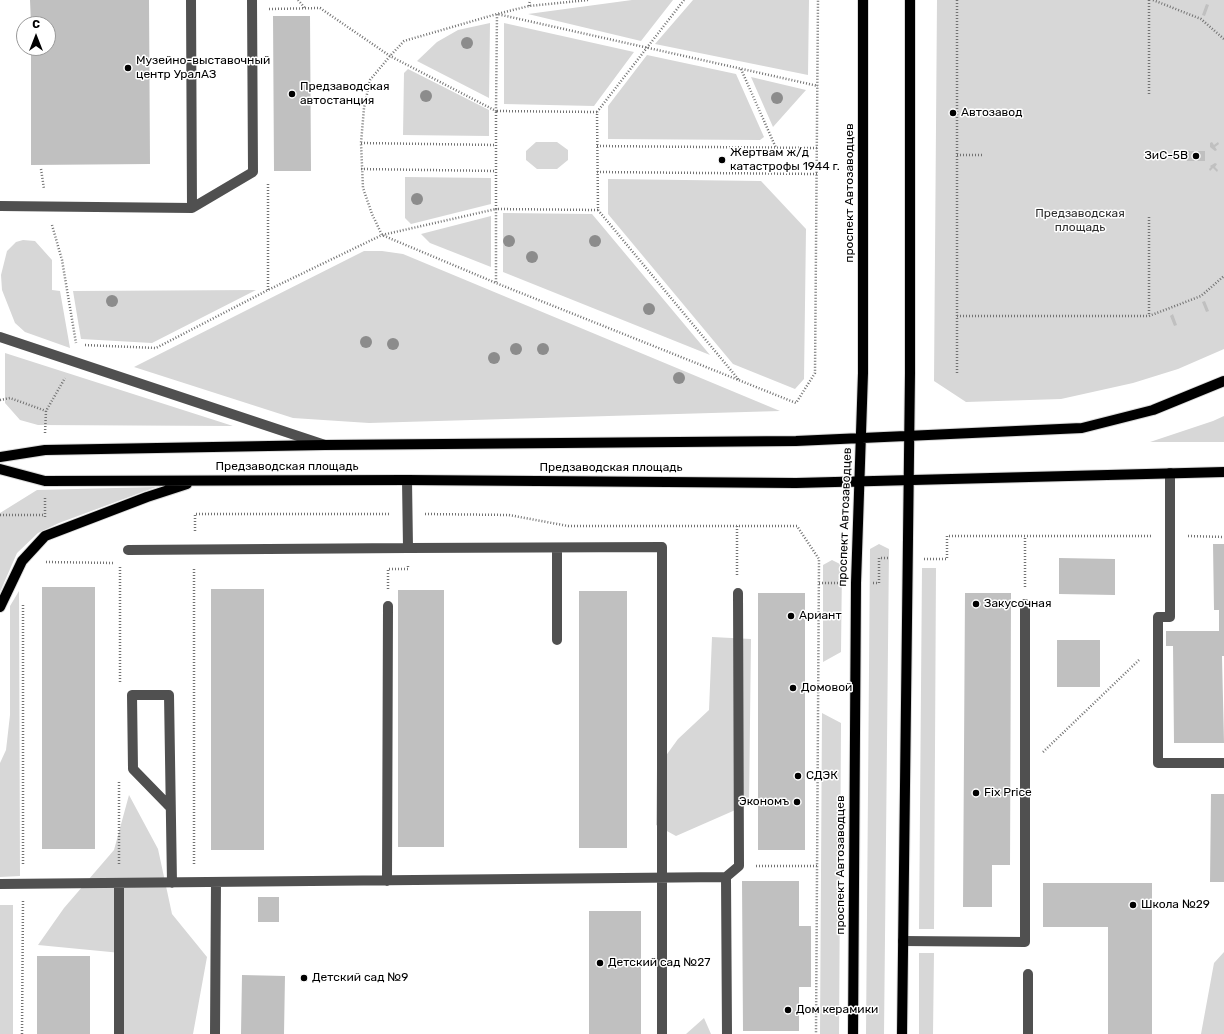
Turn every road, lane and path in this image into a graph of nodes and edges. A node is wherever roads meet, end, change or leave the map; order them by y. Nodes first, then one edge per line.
1 (191, 0) edge
2 (298, 0) edge
3 (530, 0) edge
4 (588, 0) edge
5 (684, 0) edge
6 (818, 0) edge
7 (863, 0) edge
8 (910, 0) edge
9 (957, 0) edge
10 (1149, 0) edge
11 (1153, 0) edge
12 (252, 4) edge
13 (529, 6) junction
14 (306, 8) junction
15 (497, 14) junction
16 (1224, 39) edge
17 (646, 47) junction
18 (390, 56) junction
19 (741, 69) junction
20 (818, 86) junction
21 (1149, 95) dead end
22 (496, 110) junction
23 (597, 112) junction
24 (361, 143) junction
25 (496, 145) junction
26 (597, 146) junction
27 (776, 148) junction
28 (817, 148) junction
29 (957, 155) junction
30 (983, 155) dead end
31 (41, 169) dead end
32 (361, 169) junction
33 (496, 170) junction
34 (597, 172) junction
35 (817, 174) junction
36 (0, 206) edge
37 (47, 207) junction
38 (192, 208) junction
39 (496, 209) junction
40 (598, 210) junction
41 (1149, 217) dead end
42 (382, 235) junction
43 (1224, 276) edge
44 (496, 283) junction
45 (957, 316) junction
46 (1149, 316) junction
47 (0, 337) edge
48 (76, 345) junction
49 (74, 363) junction
50 (957, 373) dead end
51 (740, 381) junction
52 (1224, 381) edge
53 (0, 400) edge
54 (46, 411) dead end
55 (909, 436) junction
56 (861, 438) junction
57 (325, 444) junction
58 (0, 457) edge
59 (0, 469) edge
60 (1224, 472) edge
61 (1170, 473) junction
62 (407, 480) junction
63 (908, 480) junction
64 (196, 481) junction
65 (859, 481) junction
66 (407, 514) junction
67 (0, 515) edge
68 (44, 515) dead end
69 (737, 526) junction
70 (1025, 536) junction
71 (1170, 536) junction
72 (1224, 537) edge
73 (408, 548) junction
74 (557, 548) junction
75 (128, 550) dead end
76 (194, 550) junction
77 (907, 558) junction
78 (929, 559) dead end
79 (45, 562) dead end
80 (128, 563) dead end
81 (819, 583) junction
82 (856, 583) junction
83 (738, 593) joint
84 (23, 601) dead end
85 (1025, 604) joint
86 (388, 606) joint
87 (0, 607) edge
88 (557, 640) dead end
89 (1158, 642) junction
90 (1224, 762) edge
91 (1025, 768) junction
92 (170, 807) junction
93 (739, 866) junction
94 (817, 866) junction
95 (662, 878) junction
96 (726, 878) junction
97 (387, 881) junction
98 (172, 882) junction
99 (194, 882) junction
100 (216, 882) junction
101 (119, 883) junction
102 (0, 884) edge
103 (23, 884) junction
104 (903, 941) junction
105 (1028, 974) dead end
106 (22, 1034) edge
107 (119, 1034) edge
108 (215, 1034) edge
109 (662, 1034) edge
110 (727, 1034) edge
111 (816, 1034) edge
112 (853, 1034) edge
113 (902, 1034) edge
114 (1028, 1034) edge

1 - 38 lane
2 - 14 path
3 - 13 path
4 - 13 path
5 - 17 path
6 - 20 path
7 - 56 main road, проспект Автозаводцев
8 - 55 main road
9 - 29 path
10 - 21 path
11 - 16 path
12 - 14 path
12 - 38 lane
13 - 15 path
14 - 18 path
15 - 17 path
15 - 18 path
15 - 22 path
17 - 19 path
17 - 23 path
18 - 22 path
18 - 24 path
19 - 20 path
19 - 27 path
20 - 28 path
22 - 23 path
22 - 25 path
23 - 26 path
24 - 25 path
24 - 32 path
25 - 33 path
26 - 27 path
26 - 34 path
27 - 28 path
28 - 35 path
29 - 30 path
29 - 45 path
31 - 37 path
32 - 33 path
32 - 42 path
33 - 39 path
34 - 35 path
34 - 40 path
35 - 51 path
36 - 37 lane
37 - 38 lane
37 - 48 path
39 - 40 path
39 - 42 path
39 - 44 path
40 - 51 path
41 - 46 path
42 - 44 path
42 - 48 path
43 - 46 path
44 - 51 path
45 - 46 path
45 - 50 path
47 - 49 lane
48 - 49 path
49 - 57 lane
52 - 55 main road
53 - 54 path
55 - 56 main road
55 - 63 main road
56 - 57 main road, Предзаводская площадь
56 - 65 main road, проспект Автозаводцев
57 - 58 main road, Предзаводская площадь
59 - 64 main road, Предзаводская площадь
60 - 61 main road, Предзаводская площадь
61 - 63 main road, Предзаводская площадь
61 - 71 lane
62 - 64 main road, Предзаводская площадь
62 - 65 main road, Предзаводская площадь
62 - 66 lane
63 - 65 main road, Предзаводская площадь
63 - 77 main road
64 - 87 main road
65 - 82 main road, проспект Автозаводцев
66 - 69 path
66 - 73 lane
66 - 76 path
67 - 68 path
69 - 81 path
69 - 83 path
70 - 71 path
70 - 78 path
70 - 85 path
71 - 72 path
71 - 89 lane
73 - 74 lane
73 - 76 lane
73 - 86 path
74 - 88 lane
74 - 95 lane
75 - 76 lane
76 - 99 path
77 - 82 path
77 - 104 main road
79 - 80 path
81 - 82 path
81 - 94 path
82 - 112 main road, проспект Автозаводцев
83 - 93 lane
84 - 103 path
85 - 91 lane
86 - 97 lane
89 - 90 lane
89 - 91 path
91 - 104 lane
92 - 92 lane
92 - 98 lane
93 - 94 path
93 - 96 lane
94 - 111 path
95 - 96 lane
95 - 97 lane
95 - 109 lane
96 - 110 lane
97 - 100 lane
98 - 99 lane
98 - 101 lane
99 - 100 lane
100 - 108 lane
101 - 103 lane
101 - 107 lane
102 - 103 lane
103 - 106 path
104 - 113 main road
105 - 114 lane

